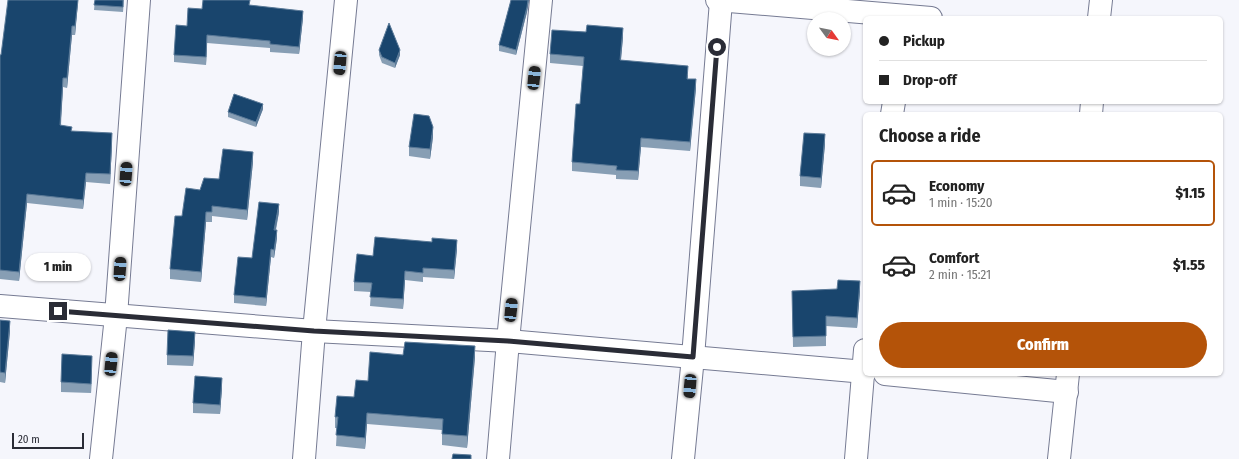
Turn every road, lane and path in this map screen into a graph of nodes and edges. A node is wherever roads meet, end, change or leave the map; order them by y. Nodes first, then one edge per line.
1 (139, 0) edge
2 (346, 0) edge
3 (541, 0) edge
4 (719, 0) edge
5 (1101, 0) edge
6 (904, 11) edge
7 (923, 16) edge
8 (1099, 16) edge
9 (0, 306) edge
10 (116, 316) junction
11 (314, 331) junction
12 (508, 341) junction
13 (693, 357) junction
14 (863, 372) edge
15 (864, 376) edge
16 (925, 376) edge
17 (1067, 383) edge
18 (101, 459) edge
19 (304, 459) edge
20 (498, 459) edge
21 (683, 459) edge
22 (856, 459) edge
23 (1059, 459) edge

1 - 10 street
2 - 11 street
3 - 12 street
4 - 6 street
4 - 13 street
5 - 8 street
6 - 7 street
9 - 10 street
10 - 11 street
10 - 18 street
11 - 12 street
11 - 19 street
12 - 13 street
12 - 20 street
13 - 14 street
13 - 21 street
15 - 22 street
16 - 17 street
17 - 23 street

